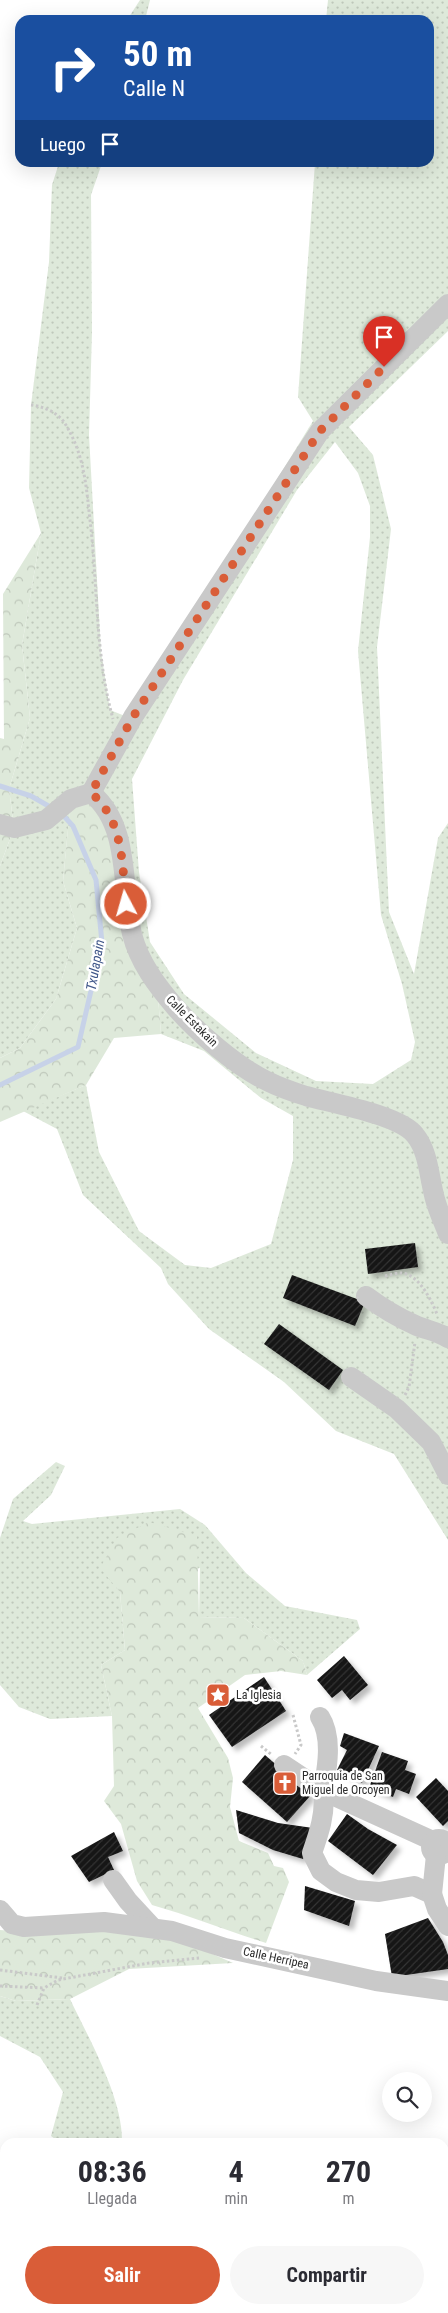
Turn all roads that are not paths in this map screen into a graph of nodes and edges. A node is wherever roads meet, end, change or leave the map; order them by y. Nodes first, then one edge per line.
1 (448, 304) edge
2 (91, 793) junction
3 (0, 824) edge
4 (448, 1234) edge
5 (366, 1296) dead end
6 (443, 1335) edge
7 (351, 1377) dead end
8 (448, 1475) edge
9 (320, 1717) dead end
10 (284, 1764) road end
11 (323, 1791) junction
12 (441, 1849) edge
13 (113, 1880) dead end
14 (432, 1894) junction
15 (4, 1919) edge
16 (448, 1926) edge
17 (153, 1928) junction
18 (448, 1991) edge

1 - 2 street
2 - 3 street
2 - 4 street, Calle Estakain
5 - 6 street
7 - 8 street
9 - 11 street
10 - 11 street
11 - 12 street
11 - 14 street
12 - 14 street
13 - 17 street
14 - 16 street
15 - 17 street, Calle Herripea
17 - 18 street, Calle Herripea

